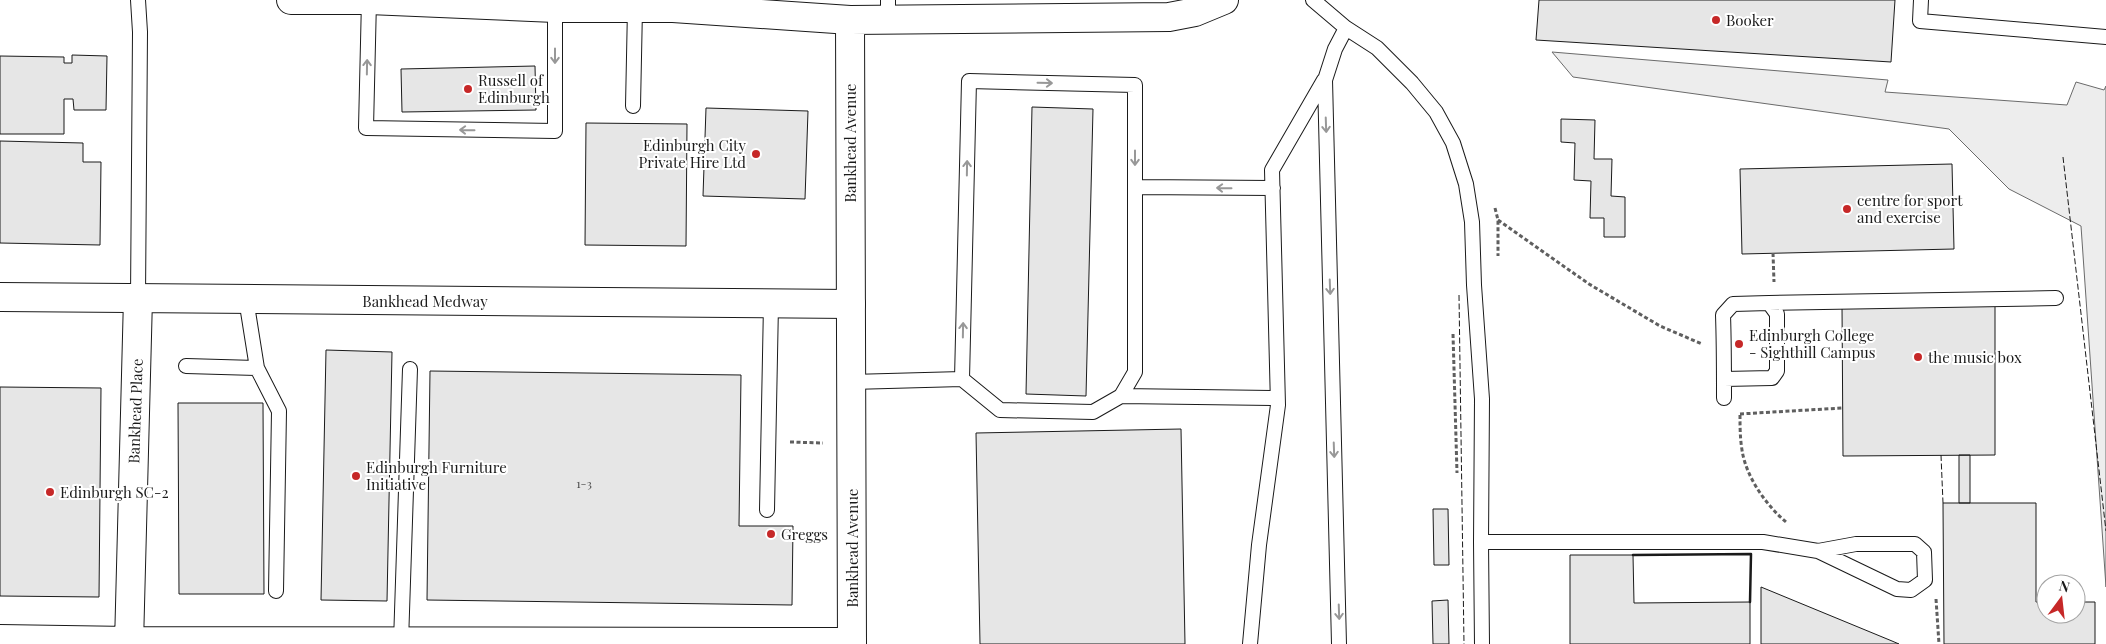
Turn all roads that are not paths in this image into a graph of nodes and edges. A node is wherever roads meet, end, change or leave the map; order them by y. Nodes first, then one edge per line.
1 (138, 0) edge
2 (291, 0) edge
3 (369, 0) edge
4 (1224, 0) edge
5 (1313, 0) edge
6 (1921, 0) edge
7 (673, 4) edge
8 (555, 8) junction
9 (635, 8) junction
10 (888, 10) edge
11 (850, 20) junction
12 (1346, 28) junction
13 (2106, 37) edge
14 (1324, 80) junction
15 (632, 106) dead end
16 (1135, 187) junction
17 (1273, 188) junction
18 (0, 297) edge
19 (138, 298) junction
20 (2056, 298) dead end
21 (246, 299) junction
22 (1772, 303) junction
23 (771, 304) junction
24 (851, 304) junction
25 (186, 366) dead end
26 (257, 368) junction
27 (410, 369) dead end
28 (962, 379) junction
29 (1724, 379) junction
30 (851, 382) junction
31 (1121, 396) junction
32 (1277, 398) junction
33 (1724, 398) road end
34 (767, 510) dead end
35 (1481, 542) junction
36 (1818, 551) junction
37 (276, 591) dead end
38 (0, 639) edge
39 (129, 642) edge
40 (401, 642) junction
41 (852, 643) edge
42 (1250, 644) edge
43 (1339, 644) edge
44 (1482, 644) edge

1 - 19 lane
2 - 3 street
3 - 8 street
8 -> 3 lane
4 - 10 street
5 - 12 lane
6 - 13 lane
7 - 9 street
7 - 11 street
8 - 9 street
9 - 15 lane
10 - 11 street
11 - 24 street, Bankhead Avenue
12 - 14 lane
12 - 35 lane
14 - 17 lane
14 -> 43 lane
17 -> 16 lane
28 -> 16 lane
16 - 31 lane
17 - 32 lane
18 - 19 street, Bankhead Medway
19 - 21 street, Bankhead Medway
19 - 39 street, Bankhead Place
20 - 22 lane
21 - 23 street, Bankhead Medway
21 - 26 lane
22 - 29 lane
22 - 29 lane
23 - 24 street, Bankhead Medway
23 - 34 lane
24 - 30 street, Bankhead Avenue
25 - 26 lane
26 - 37 lane
27 - 40 lane
28 - 30 lane
28 - 31 lane
29 - 33 lane
30 - 41 street, Bankhead Avenue
31 - 32 lane
32 - 42 lane
35 - 36 lane
35 - 44 lane
36 - 36 lane
38 - 39 street
39 - 40 street
40 - 41 street

